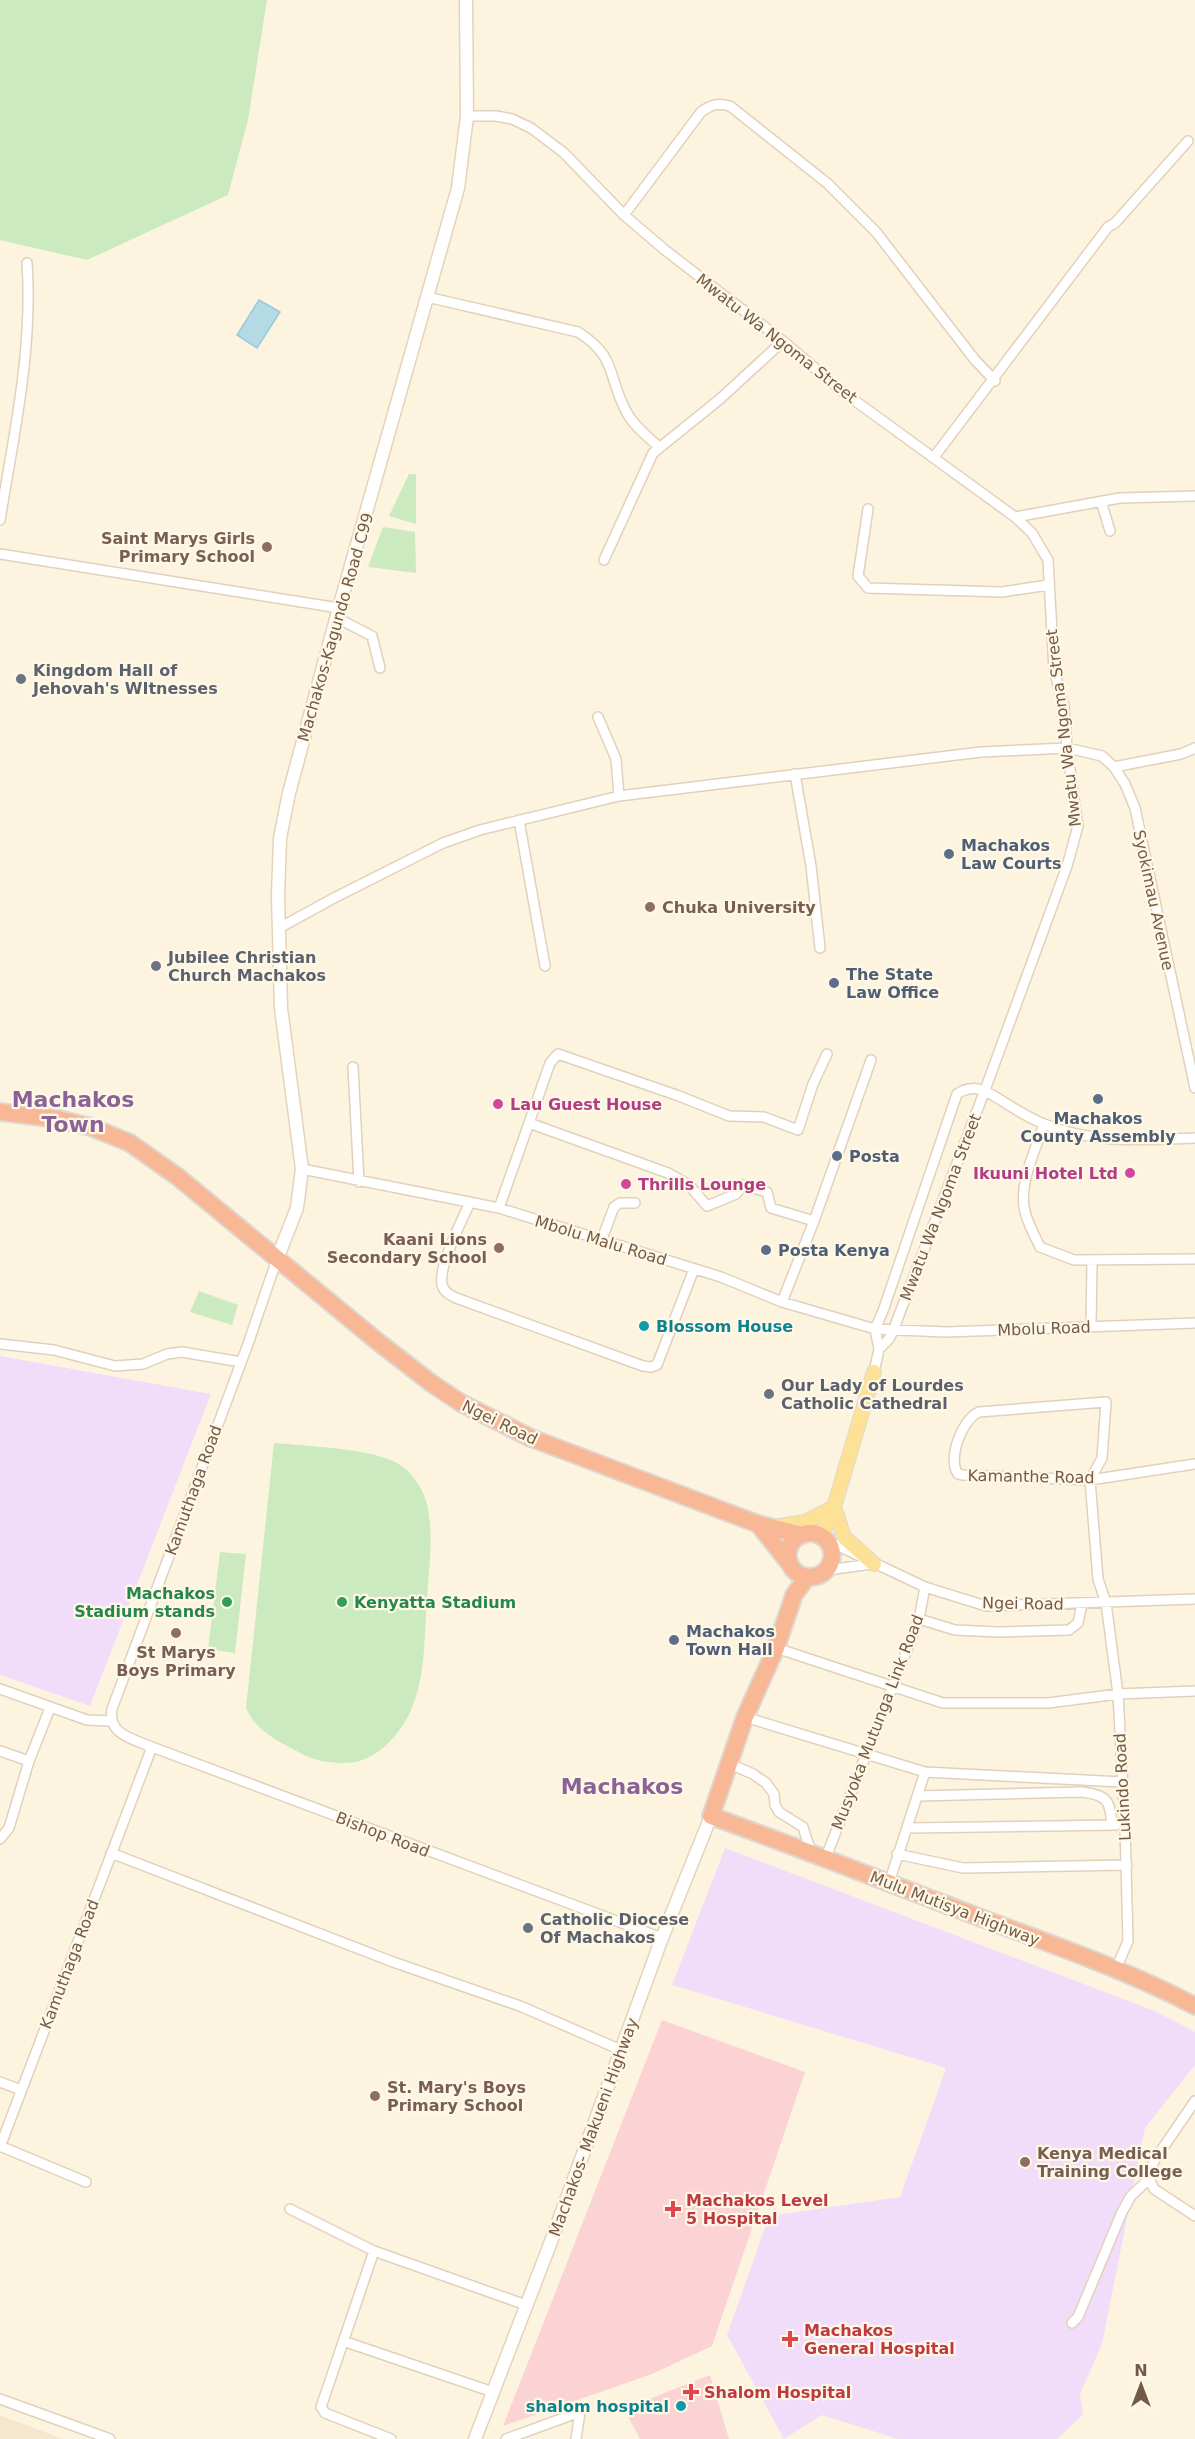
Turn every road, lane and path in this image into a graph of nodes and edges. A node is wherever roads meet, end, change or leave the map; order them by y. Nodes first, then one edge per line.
1 (466, 0) edge
2 (467, 116) junction
3 (1188, 141) dead end
4 (624, 215) junction
5 (27, 262) dead end
6 (427, 297) junction
7 (783, 341) junction
8 (995, 381) junction
9 (659, 447) junction
10 (934, 457) junction
11 (1195, 496) edge
12 (1101, 501) junction
13 (868, 509) dead end
14 (1015, 517) junction
15 (0, 519) edge
16 (1110, 531) dead end
17 (0, 554) edge
18 (604, 560) dead end
19 (1048, 585) junction
20 (338, 613) junction
21 (380, 668) dead end
22 (598, 717) dead end
23 (1067, 748) junction
24 (1195, 748) edge
25 (1114, 767) junction
26 (795, 774) junction
27 (618, 796) junction
28 (519, 820) junction
29 (279, 928) junction
30 (820, 948) dead end
31 (545, 966) dead end
32 (1191, 1052) edge
33 (827, 1054) dead end
34 (871, 1060) dead end
35 (353, 1067) dead end
36 (1195, 1088) edge
37 (985, 1090) junction
38 (0, 1112) edge
39 (529, 1123) junction
40 (1044, 1124) junction
41 (1195, 1138) edge
42 (302, 1169) junction
43 (359, 1182) junction
44 (470, 1202) junction
45 (635, 1203) dead end
46 (499, 1208) junction
47 (814, 1221) junction
48 (602, 1239) junction
49 (277, 1259) junction
50 (1195, 1259) edge
51 (1092, 1261) junction
52 (694, 1269) junction
53 (782, 1302) junction
54 (1195, 1323) edge
55 (1091, 1326) junction
56 (875, 1329) junction
57 (893, 1330) junction
58 (0, 1344) edge
59 (879, 1349) junction
60 (241, 1362) junction
61 (874, 1372) joint
62 (1195, 1464) edge
63 (1090, 1480) junction
64 (834, 1507) junction
65 (765, 1526) junction
66 (802, 1535) junction
67 (824, 1539) junction
68 (874, 1564) junction
69 (796, 1570) junction
70 (827, 1570) junction
71 (925, 1587) junction
72 (1195, 1599) edge
73 (1082, 1604) junction
74 (1106, 1604) junction
75 (919, 1619) junction
76 (776, 1648) junction
77 (893, 1688) junction
78 (0, 1689) edge
79 (1195, 1691) edge
80 (1118, 1694) junction
81 (50, 1708) junction
82 (745, 1718) junction
83 (111, 1721) junction
84 (152, 1747) junction
85 (0, 1751) edge
86 (865, 1754) junction
87 (29, 1761) junction
88 (730, 1764) junction
89 (925, 1772) junction
90 (1122, 1782) junction
91 (918, 1796) junction
92 (711, 1816) junction
93 (1112, 1825) junction
94 (1125, 1826) junction
95 (908, 1828) junction
96 (0, 1839) edge
97 (111, 1853) junction
98 (818, 1854) junction
99 (897, 1854) junction
100 (1127, 1865) junction
101 (889, 1883) junction
102 (662, 1938) junction
103 (1116, 1969) junction
104 (1195, 2007) edge
105 (621, 2050) junction
106 (0, 2082) edge
107 (21, 2090) junction
108 (1195, 2101) edge
109 (0, 2146) edge
110 (1149, 2179) junction
111 (86, 2182) dead end
112 (290, 2209) dead end
113 (1195, 2216) edge
114 (374, 2251) junction
115 (526, 2305) junction
116 (1072, 2323) dead end
117 (343, 2341) junction
118 (493, 2392) junction
119 (0, 2399) edge
120 (110, 2439) edge
121 (392, 2439) edge
122 (475, 2439) edge
123 (506, 2439) edge
124 (576, 2439) edge

1 - 2 main road, Machakos-Kagundo Road C99
2 - 4 street, Mwatu Wa Ngoma Street
2 - 6 main road, Machakos-Kagundo Road C99
3 - 8 street
4 - 7 street, Mwatu Wa Ngoma Street
4 - 8 street
5 - 15 street
6 - 9 street
6 - 20 main road, Machakos-Kagundo Road C99
7 - 9 street
7 - 10 street, Mwatu Wa Ngoma Street
8 - 10 street
9 - 18 street
10 - 14 street, Mwatu Wa Ngoma Street
11 - 12 street
12 - 14 street
12 - 16 street
13 - 19 street
14 - 19 street, Mwatu Wa Ngoma Street
17 - 20 street
19 - 23 street, Mwatu Wa Ngoma Street
20 - 21 street
20 - 29 main road, Machakos-Kagundo Road C99
22 - 27 street
23 - 25 street
23 - 26 street
23 - 37 street, Mwatu Wa Ngoma Street
24 - 25 street
25 - 32 street, Syokimau Avenue
26 - 27 street
26 - 30 street
27 - 28 street
28 - 29 street
28 - 31 street
29 - 42 main road, Machakos-Kagundo Road C99
32 - 36 street, Syokimau Avenue
33 - 39 street
34 - 47 street
35 - 43 street
37 - 40 street
37 - 56 street, Mwatu Wa Ngoma Street
37 - 57 street, Mwatu Wa Ngoma Street
38 - 49 highway, Ngei Road
39 - 46 street
39 - 47 street
40 - 41 street
40 - 51 street
42 - 43 street, Mbolu Malu Road
42 - 49 main road, Machakos-Kagundo Road C99
43 - 44 street, Mbolu Malu Road
44 - 46 street, Mbolu Malu Road
44 - 52 street
45 - 48 street
46 - 48 street, Mbolu Malu Road
47 - 53 street
48 - 52 street, Mbolu Malu Road
49 - 60 street, Kamuthaga Road
49 - 65 highway, Ngei Road
50 - 51 street
51 - 55 street
52 - 53 street, Mbolu Malu Road
53 - 56 street, Mbolu Malu Road
54 - 55 street, Mbolu Road
55 - 57 street, Mbolu Road
56 - 57 street, Mbolu Malu Road
56 - 59 street
57 - 59 street, Mwatu Wa Ngoma Street
58 - 60 street
59 - 61 street
60 - 83 street, Kamuthaga Road
61 - 64 main road
62 - 63 street, Kamanthe Road
63 - 63 street, Kamanthe Road
63 - 74 street
64 - 65 main road
64 - 67 main road
64 - 68 main road
65 - 66 highway, Ngei Road
65 - 69 highway
66 - 67 highway
66 - 69 highway
67 - 68 street, Ngei Road
67 - 70 highway
68 - 70 street
68 - 71 street, Ngei Road
69 - 70 highway
69 - 76 highway
71 - 73 street, Ngei Road
71 - 75 street, Musyoka Mutunga Link Road
72 - 74 street, Ngei Road
73 - 74 street, Ngei Road
73 - 75 street
74 - 80 street, Lukindo Road
75 - 77 street, Musyoka Mutunga Link Road
76 - 77 street
76 - 82 highway
77 - 80 street
77 - 86 street, Musyoka Mutunga Link Road
78 - 81 street
79 - 80 street
80 - 90 street, Lukindo Road
81 - 83 street
81 - 87 street
82 - 86 street
82 - 88 highway
83 - 84 street, Bishop Road
84 - 97 street, Kamuthaga Road
84 - 102 street, Bishop Road
85 - 87 street
86 - 89 street
86 - 98 street, Musyoka Mutunga Link Road
87 - 96 street
88 - 92 highway
88 - 98 street
89 - 90 street
89 - 91 street
90 - 94 street, Lukindo Road
91 - 93 street
91 - 95 street
92 - 98 highway, Mulu Mutisya Highway
92 - 102 main road, Machakos- Makueni Highway
93 - 94 street
93 - 95 street
94 - 100 street, Lukindo Road
95 - 99 street
97 - 105 street
97 - 107 street, Kamuthaga Road
98 - 101 highway, Mulu Mutisya Highway
99 - 100 street
99 - 101 street
100 - 103 street, Lukindo Road
101 - 103 highway, Mulu Mutisya Highway
102 - 105 main road, Machakos- Makueni Highway
103 - 104 highway, Mulu Mutisya Highway
105 - 115 main road, Machakos- Makueni Highway
106 - 107 street
107 - 109 street, Kamuthaga Road
108 - 110 street
109 - 111 street
110 - 113 street
110 - 116 street
112 - 114 street
114 - 115 street
114 - 117 street
115 - 118 main road, Machakos- Makueni Highway
117 - 118 street
117 - 121 street
118 - 122 main road, Machakos- Makueni Highway
119 - 120 street
123 - 124 street

